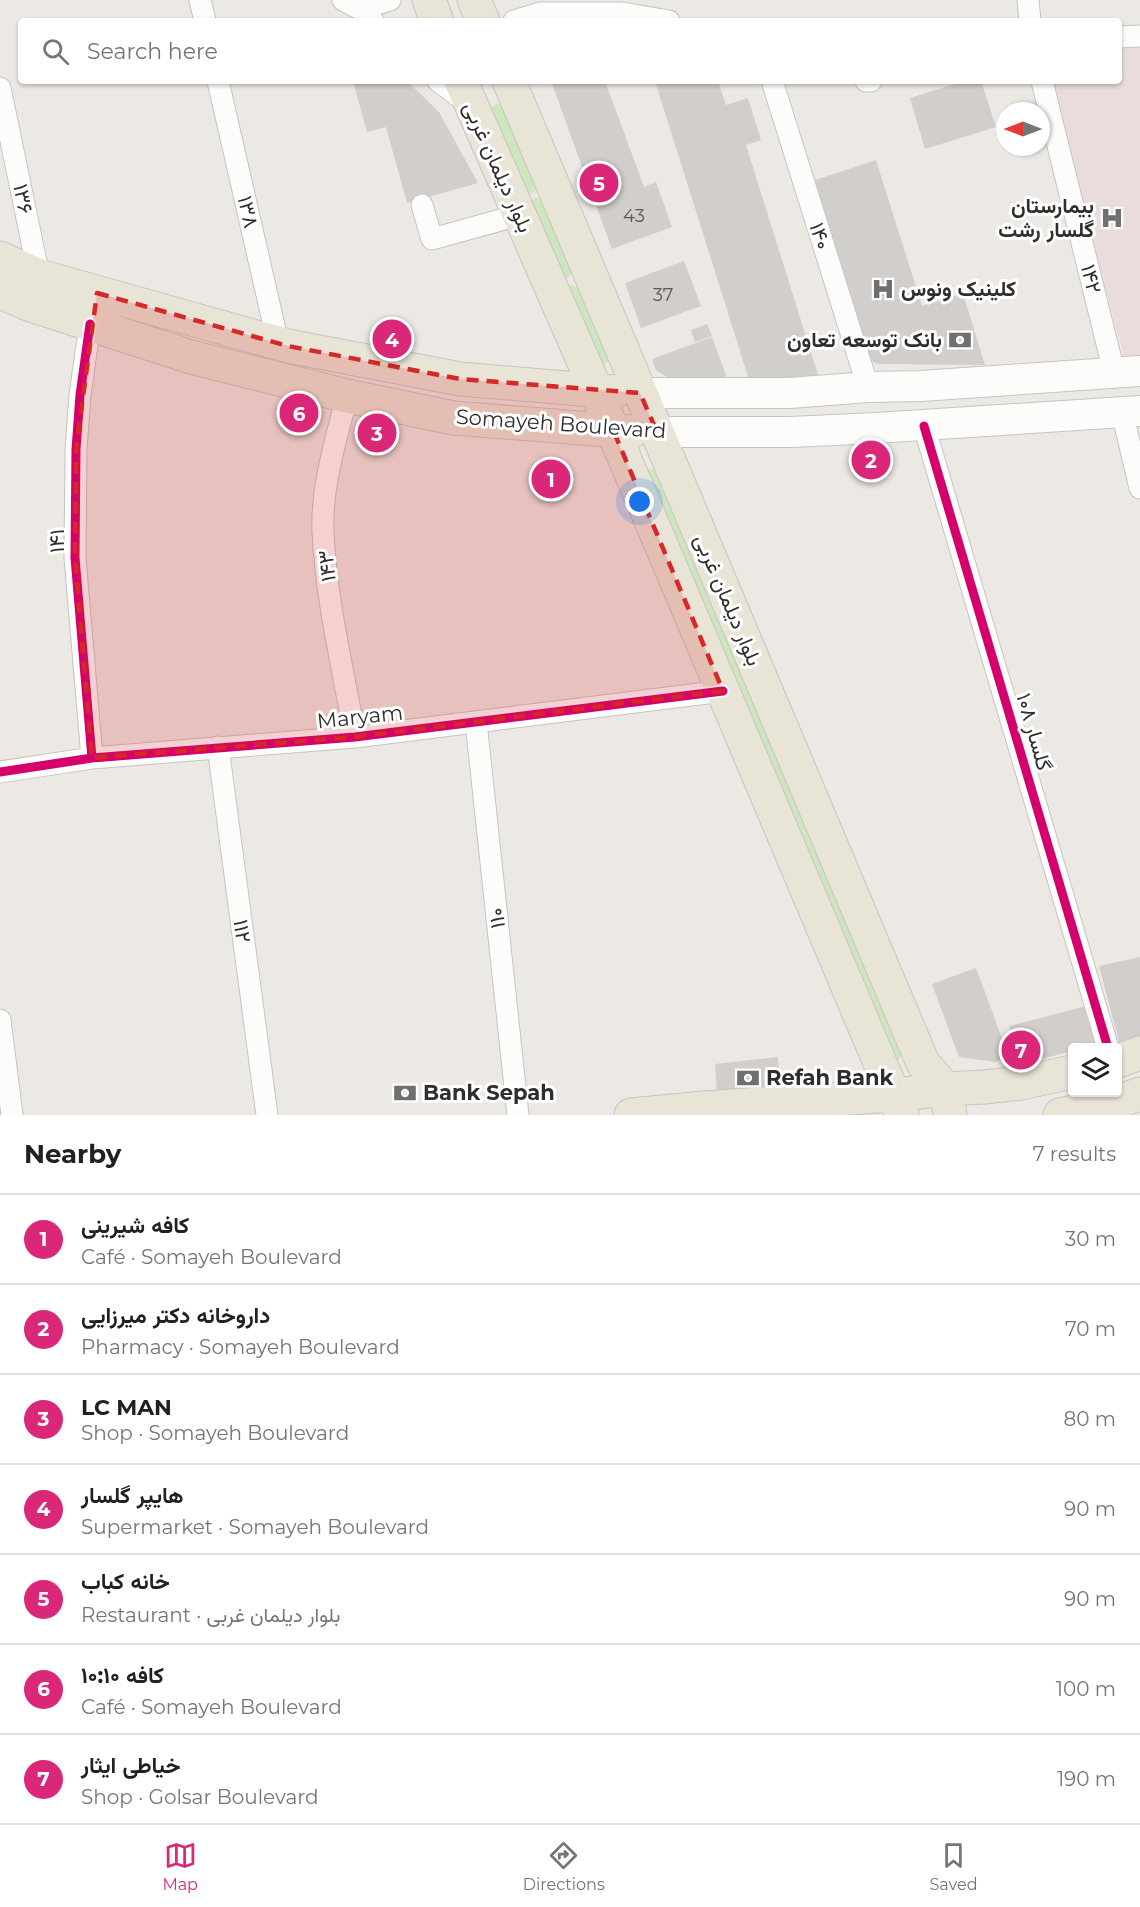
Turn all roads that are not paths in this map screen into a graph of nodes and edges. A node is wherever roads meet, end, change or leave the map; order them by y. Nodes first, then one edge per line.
1 (200, 0) edge
2 (390, 0) edge
3 (429, 0) edge
4 (474, 0) edge
5 (1028, 0) edge
6 (623, 7) edge
7 (358, 10) edge
8 (204, 18) edge
9 (436, 18) edge
10 (482, 18) edge
11 (524, 18) edge
12 (659, 18) edge
13 (1030, 18) edge
14 (1140, 36) edge
15 (1122, 37) edge
16 (219, 84) edge
17 (445, 84) edge
18 (510, 84) edge
19 (772, 84) dead end
20 (1043, 84) edge
21 (0, 88) edge
22 (466, 93) edge
23 (422, 206) dead end
24 (519, 215) junction
25 (0, 258) edge
26 (39, 276) junction
27 (0, 292) edge
28 (97, 292) junction
29 (90, 324) junction
30 (278, 343) junction
31 (1127, 371) edge
32 (921, 386) junction
33 (868, 387) junction
34 (596, 391) junction
35 (640, 393) junction
36 (346, 396) junction
37 (1131, 411) edge
38 (924, 426) junction
39 (614, 432) junction
40 (657, 432) junction
41 (1140, 488) edge
42 (723, 691) junction
43 (476, 722) junction
44 (355, 736) junction
45 (218, 747) junction
46 (92, 758) junction
47 (0, 772) edge
48 (0, 1020) edge
49 (1107, 1043) edge
50 (1140, 1053) edge
51 (1122, 1060) edge
52 (1068, 1073) edge
53 (948, 1102) edge
54 (1128, 1104) edge
55 (898, 1105) edge
56 (12, 1115) edge
57 (267, 1115) edge
58 (518, 1115) edge
59 (631, 1115) edge
60 (1060, 1115) edge

1 - 8 street
2 - 7 street
3 - 9 main road
4 - 10 main road
5 - 13 street
6 - 11 street
6 - 12 street
14 - 15 street
16 - 30 street, ۱۳۸
17 - 22 street
18 - 22 main road
18 - 35 main road, بلوار دیلمان غربی
19 - 33 street, ۱۴۰
20 - 31 street, ۱۴۲
21 - 26 street, ۱۳۶
22 - 24 main road, بلوار دیلمان غربی
23 - 24 street
24 - 34 main road, بلوار دیلمان غربی
25 - 26 main road, Somayeh Boulevard
26 - 28 main road, Somayeh Boulevard
27 - 29 main road, Somayeh Boulevard
28 - 29 main road
28 - 30 main road, Somayeh Boulevard
29 - 36 main road, Somayeh Boulevard
29 - 46 street, ۱۴۱
30 - 34 main road, Somayeh Boulevard
31 - 32 main road, Somayeh Boulevard
31 - 37 main road
32 - 33 main road, Somayeh Boulevard
32 - 38 main road
33 - 35 main road, Somayeh Boulevard
34 - 35 main road, Somayeh Boulevard
34 - 39 main road, بلوار دیلمان غربی
35 - 40 main road, بلوار دیلمان غربی
36 - 39 main road, Somayeh Boulevard
36 - 44 street, ۱۴۳
37 - 38 main road, Somayeh Boulevard
37 - 41 street
38 - 40 main road, Somayeh Boulevard
38 - 49 street, گلسار ۱۰۸
39 - 40 main road, Somayeh Boulevard
39 - 42 main road, بلوار دیلمان غربی
40 - 53 main road, بلوار دیلمان غربی
42 - 43 street, Maryam
42 - 55 main road, بلوار دیلمان غربی
43 - 44 street, Maryam
43 - 58 street, ۱۱۰
44 - 45 street, Maryam
45 - 46 street, Maryam
45 - 57 street, ۱۱۲
46 - 47 street, Maryam
48 - 56 street
50 - 51 main road
52 - 53 main road
53 - 55 main road
54 - 60 main road
55 - 59 main road

